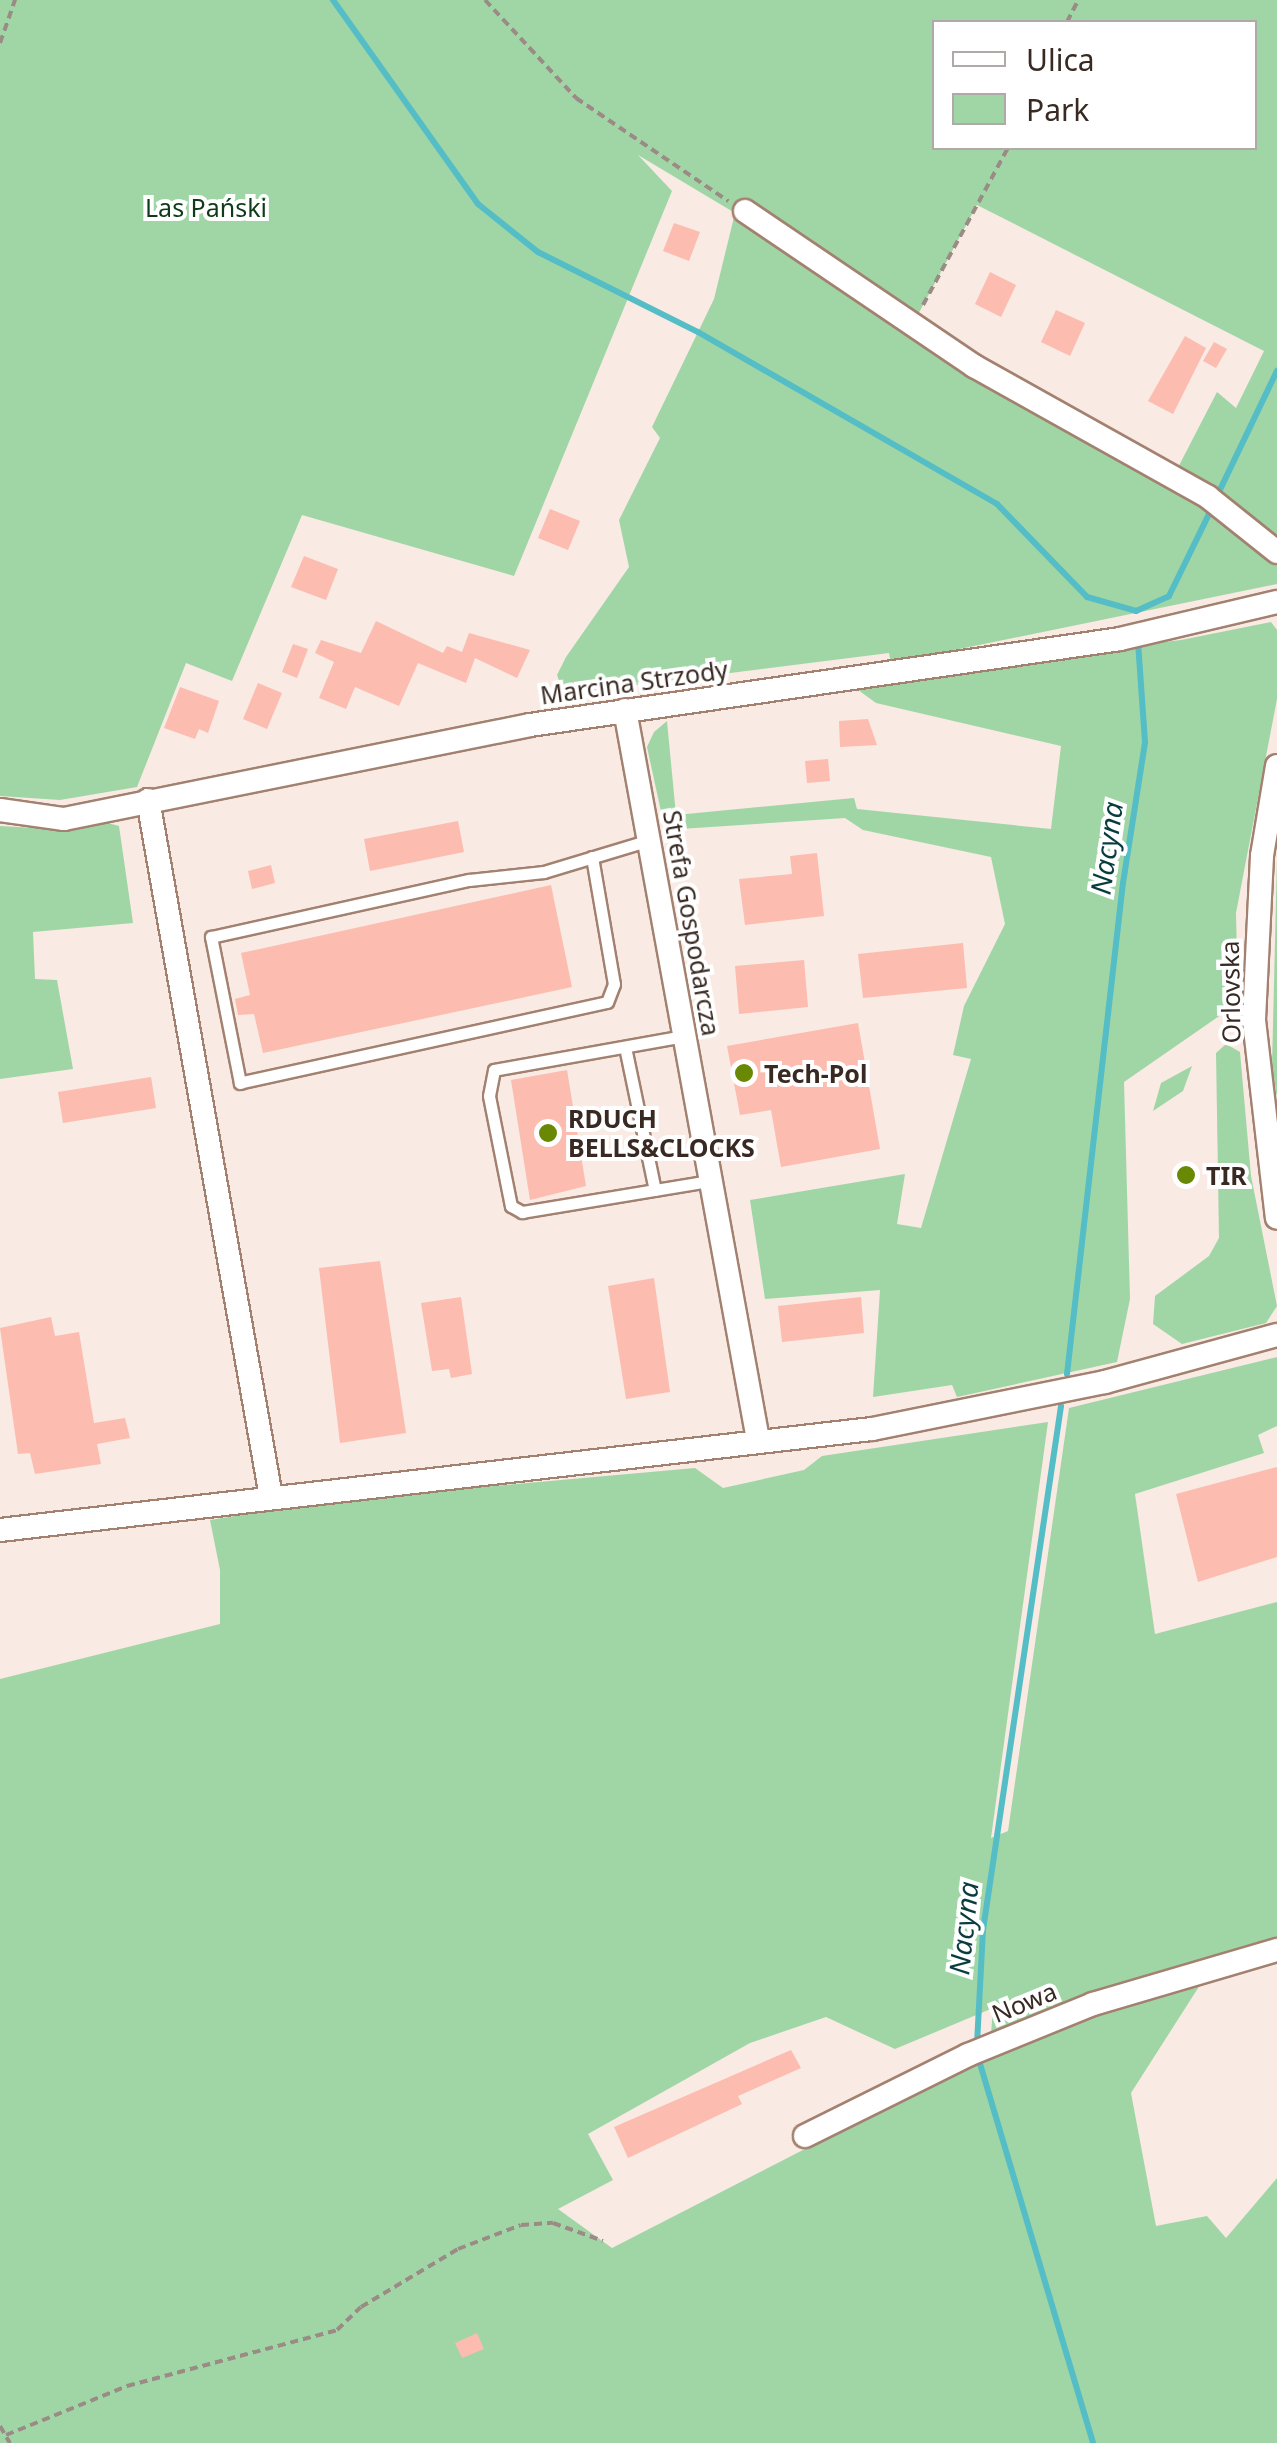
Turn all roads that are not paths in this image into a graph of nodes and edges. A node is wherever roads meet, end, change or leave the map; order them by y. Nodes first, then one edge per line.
1 (745, 212) road end
2 (1277, 552) edge
3 (1277, 602) edge
4 (625, 710) junction
5 (1277, 766) edge
6 (148, 800) junction
7 (0, 810) edge
8 (648, 840) junction
9 (592, 857) junction
10 (684, 1036) junction
11 (624, 1046) junction
12 (710, 1181) junction
13 (655, 1190) junction
14 (1277, 1218) edge
15 (1277, 1335) edge
16 (758, 1440) junction
17 (270, 1497) junction
18 (0, 1530) edge
19 (1277, 1950) edge
20 (805, 2136) dead end

1 - 2 street
3 - 4 street, Marcina Strzody
4 - 6 street, Marcina Strzody
4 - 8 street, Strefa Gospodarcza
5 - 14 street, Orlovska
6 - 7 street, Marcina Strzody
6 - 17 street
8 - 9 lane
8 - 10 street, Strefa Gospodarcza
9 - 9 lane
10 - 11 lane
10 - 12 street, Strefa Gospodarcza
11 - 13 lane
11 - 13 lane
12 - 13 lane
12 - 16 street, Strefa Gospodarcza
15 - 16 street
16 - 17 street
17 - 18 street
19 - 20 street, Nowa

